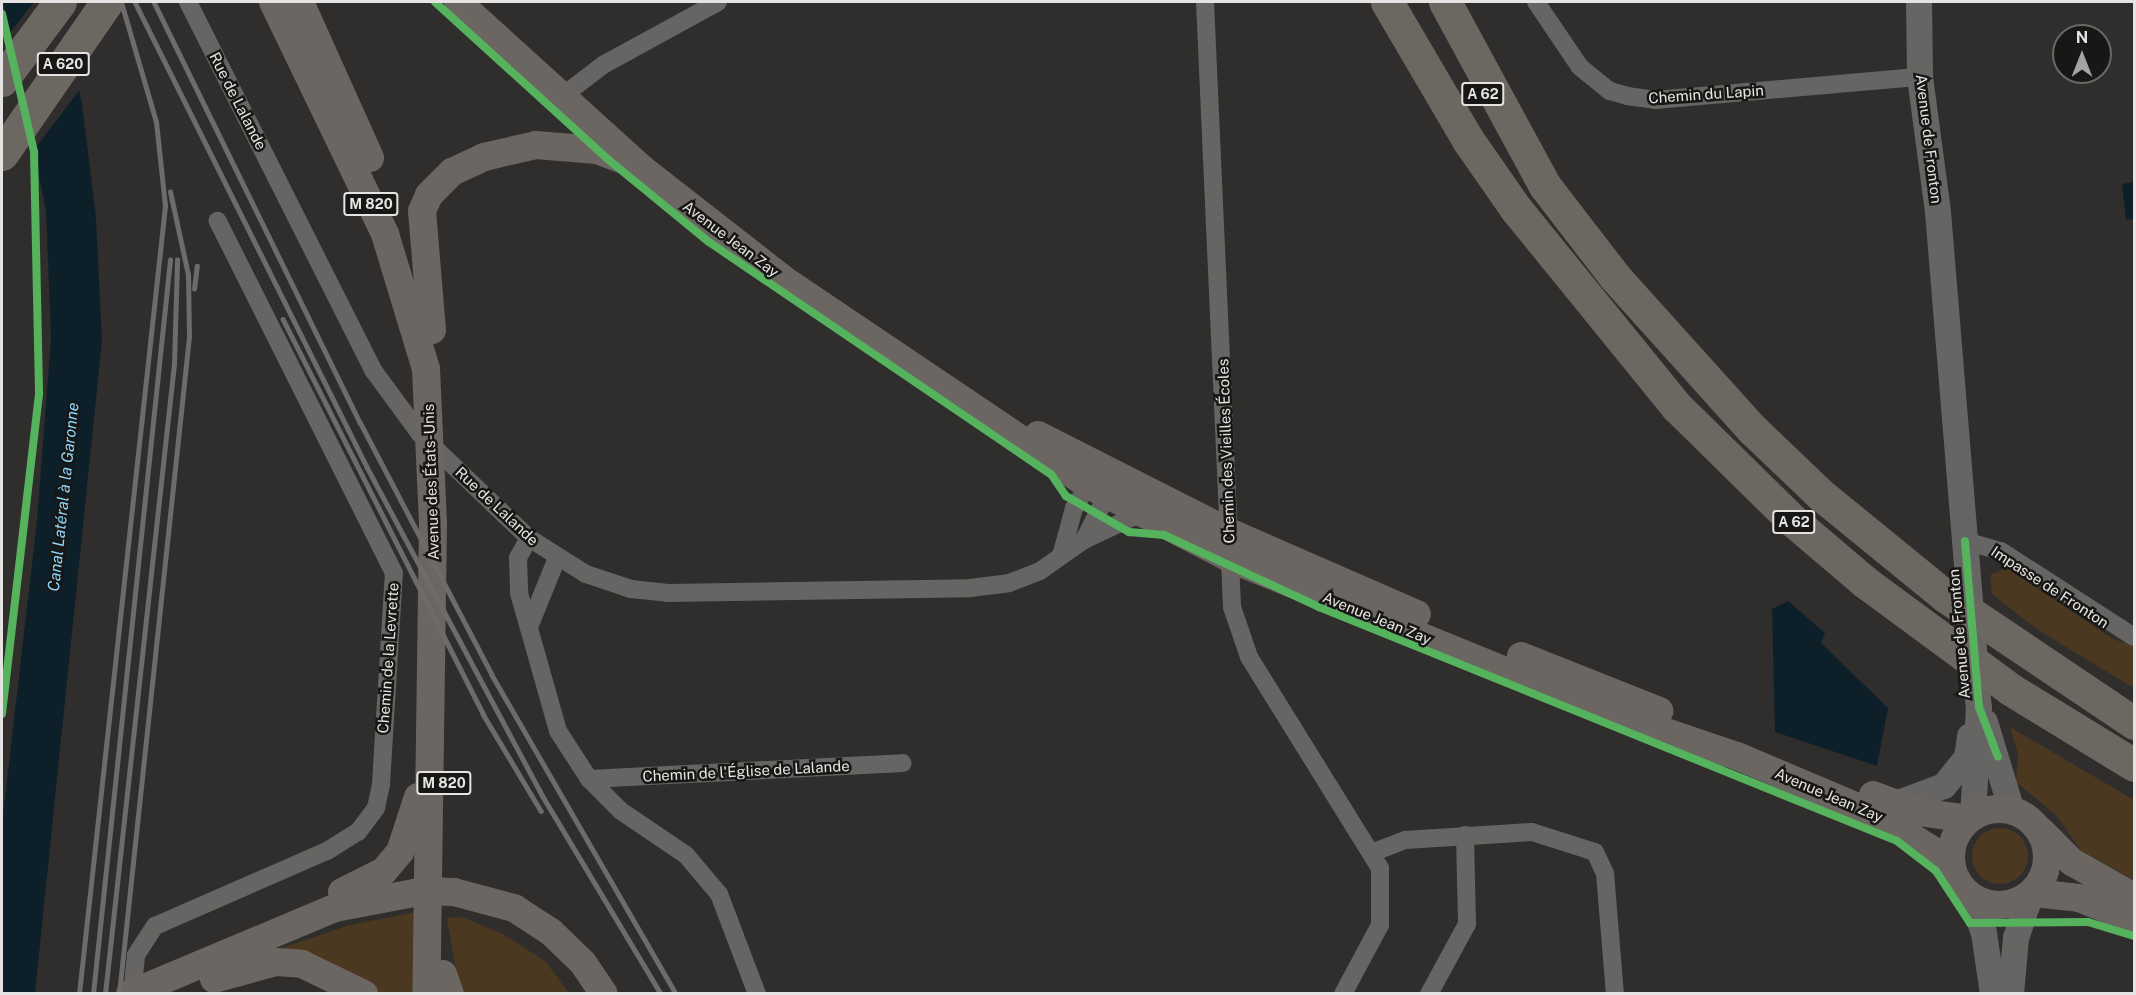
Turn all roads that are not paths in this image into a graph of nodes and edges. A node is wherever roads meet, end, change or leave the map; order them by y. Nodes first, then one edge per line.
1 (60, 2) edge
2 (107, 2) edge
3 (188, 2) edge
4 (273, 2) edge
5 (300, 2) edge
6 (458, 2) edge
7 (718, 2) edge
8 (1205, 2) edge
9 (1387, 2) edge
10 (1424, 2) edge
11 (1445, 2) edge
12 (1536, 2) edge
13 (1919, 2) edge
14 (4, 76) edge
15 (1920, 77) junction
16 (560, 98) junction
17 (10, 141) edge
18 (536, 145) junction
19 (641, 168) junction
20 (1545, 186) junction
21 (218, 221) dead end
22 (433, 332) junction
23 (437, 422) junction
24 (1099, 482) junction
25 (1148, 517) junction
26 (529, 538) junction
27 (1084, 540) junction
28 (1230, 545) junction
29 (1966, 551) junction
30 (1061, 556) junction
31 (557, 558) junction
32 (529, 627) junction
33 (2134, 637) edge
34 (1979, 707) junction
35 (438, 708) junction
36 (2134, 723) edge
37 (903, 763) dead end
38 (2134, 765) edge
39 (589, 779) junction
40 (1896, 804) junction
41 (2012, 811) junction
42 (1972, 818) junction
43 (2038, 828) junction
44 (1465, 835) junction
45 (1374, 852) junction
46 (1951, 862) junction
47 (2032, 895) junction
48 (1972, 897) junction
49 (2134, 897) edge
50 (2134, 920) edge
51 (174, 987) edge
52 (441, 989) edge
53 (131, 993) edge
54 (364, 993) edge
55 (587, 993) edge
56 (604, 993) edge
57 (757, 993) edge
58 (1343, 993) edge
59 (1429, 993) edge
60 (1614, 993) edge
61 (1993, 993) edge
62 (2011, 993) edge

1 - 14 highway, A 620
2 - 17 highway, A 620
3 - 26 street, Rue de Lalande
4 - 23 main road, Avenue des États-Unis / M 820
5 - 22 main road, Avenue des États-Unis / M 820
6 - 16 main road, Avenue Jean Zay
7 - 16 street
8 - 28 street, Chemin des Vieilles Écoles
9 - 38 highway, A 62
10 - 20 highway, A 62
11 - 20 highway
12 - 15 street, Chemin du Lapin
13 - 15 main road, Avenue de Fronton
15 - 29 main road, Avenue de Fronton
16 - 18 main road
16 - 19 main road, Avenue Jean Zay
18 - 19 main road
18 - 22 main road
19 - 24 main road, Avenue Jean Zay
20 - 36 highway, A 62
21 - 53 street, Chemin de la Levrette
22 - 23 main road, Avenue des États-Unis / M 820
23 - 35 main road, Avenue des États-Unis / M 820
24 - 25 main road, Avenue Jean Zay
24 - 27 street, Rue de Lalande
24 - 28 main road, Avenue Jean Zay
24 - 30 street
25 - 27 street, Rue de Lalande
25 - 28 main road, Avenue Jean Zay
26 - 31 street, Rue de Lalande
26 - 32 street
27 - 30 street, Rue de Lalande
28 - 40 main road, Avenue Jean Zay
28 - 45 street, Chemin des Vieilles Écoles
28 - 46 main road, Avenue Jean Zay
29 - 33 street, Impasse de Fronton
29 - 34 main road, Avenue de Fronton
30 - 31 street, Rue de Lalande
31 - 32 street
32 - 39 street
34 - 40 main road, Avenue de Fronton
34 - 41 main road, Avenue de Fronton
34 - 42 main road, Avenue de Fronton
35 - 51 main road
35 - 52 main road, Avenue des États-Unis / M 820
37 - 39 street, Chemin de l'Église de Lalande
39 - 57 street
40 - 42 main road, Avenue Jean Zay
41 - 42 main road
41 - 43 main road
42 - 46 main road
43 - 47 main road
43 - 49 main road
44 - 45 street
44 - 59 street
44 - 60 street
45 - 58 street, Chemin des Vieilles Écoles
46 - 48 main road
47 - 48 main road
47 - 50 main road
47 - 62 main road
48 - 61 main road
51 - 53 main road
51 - 54 main road
51 - 55 main road
51 - 56 main road

